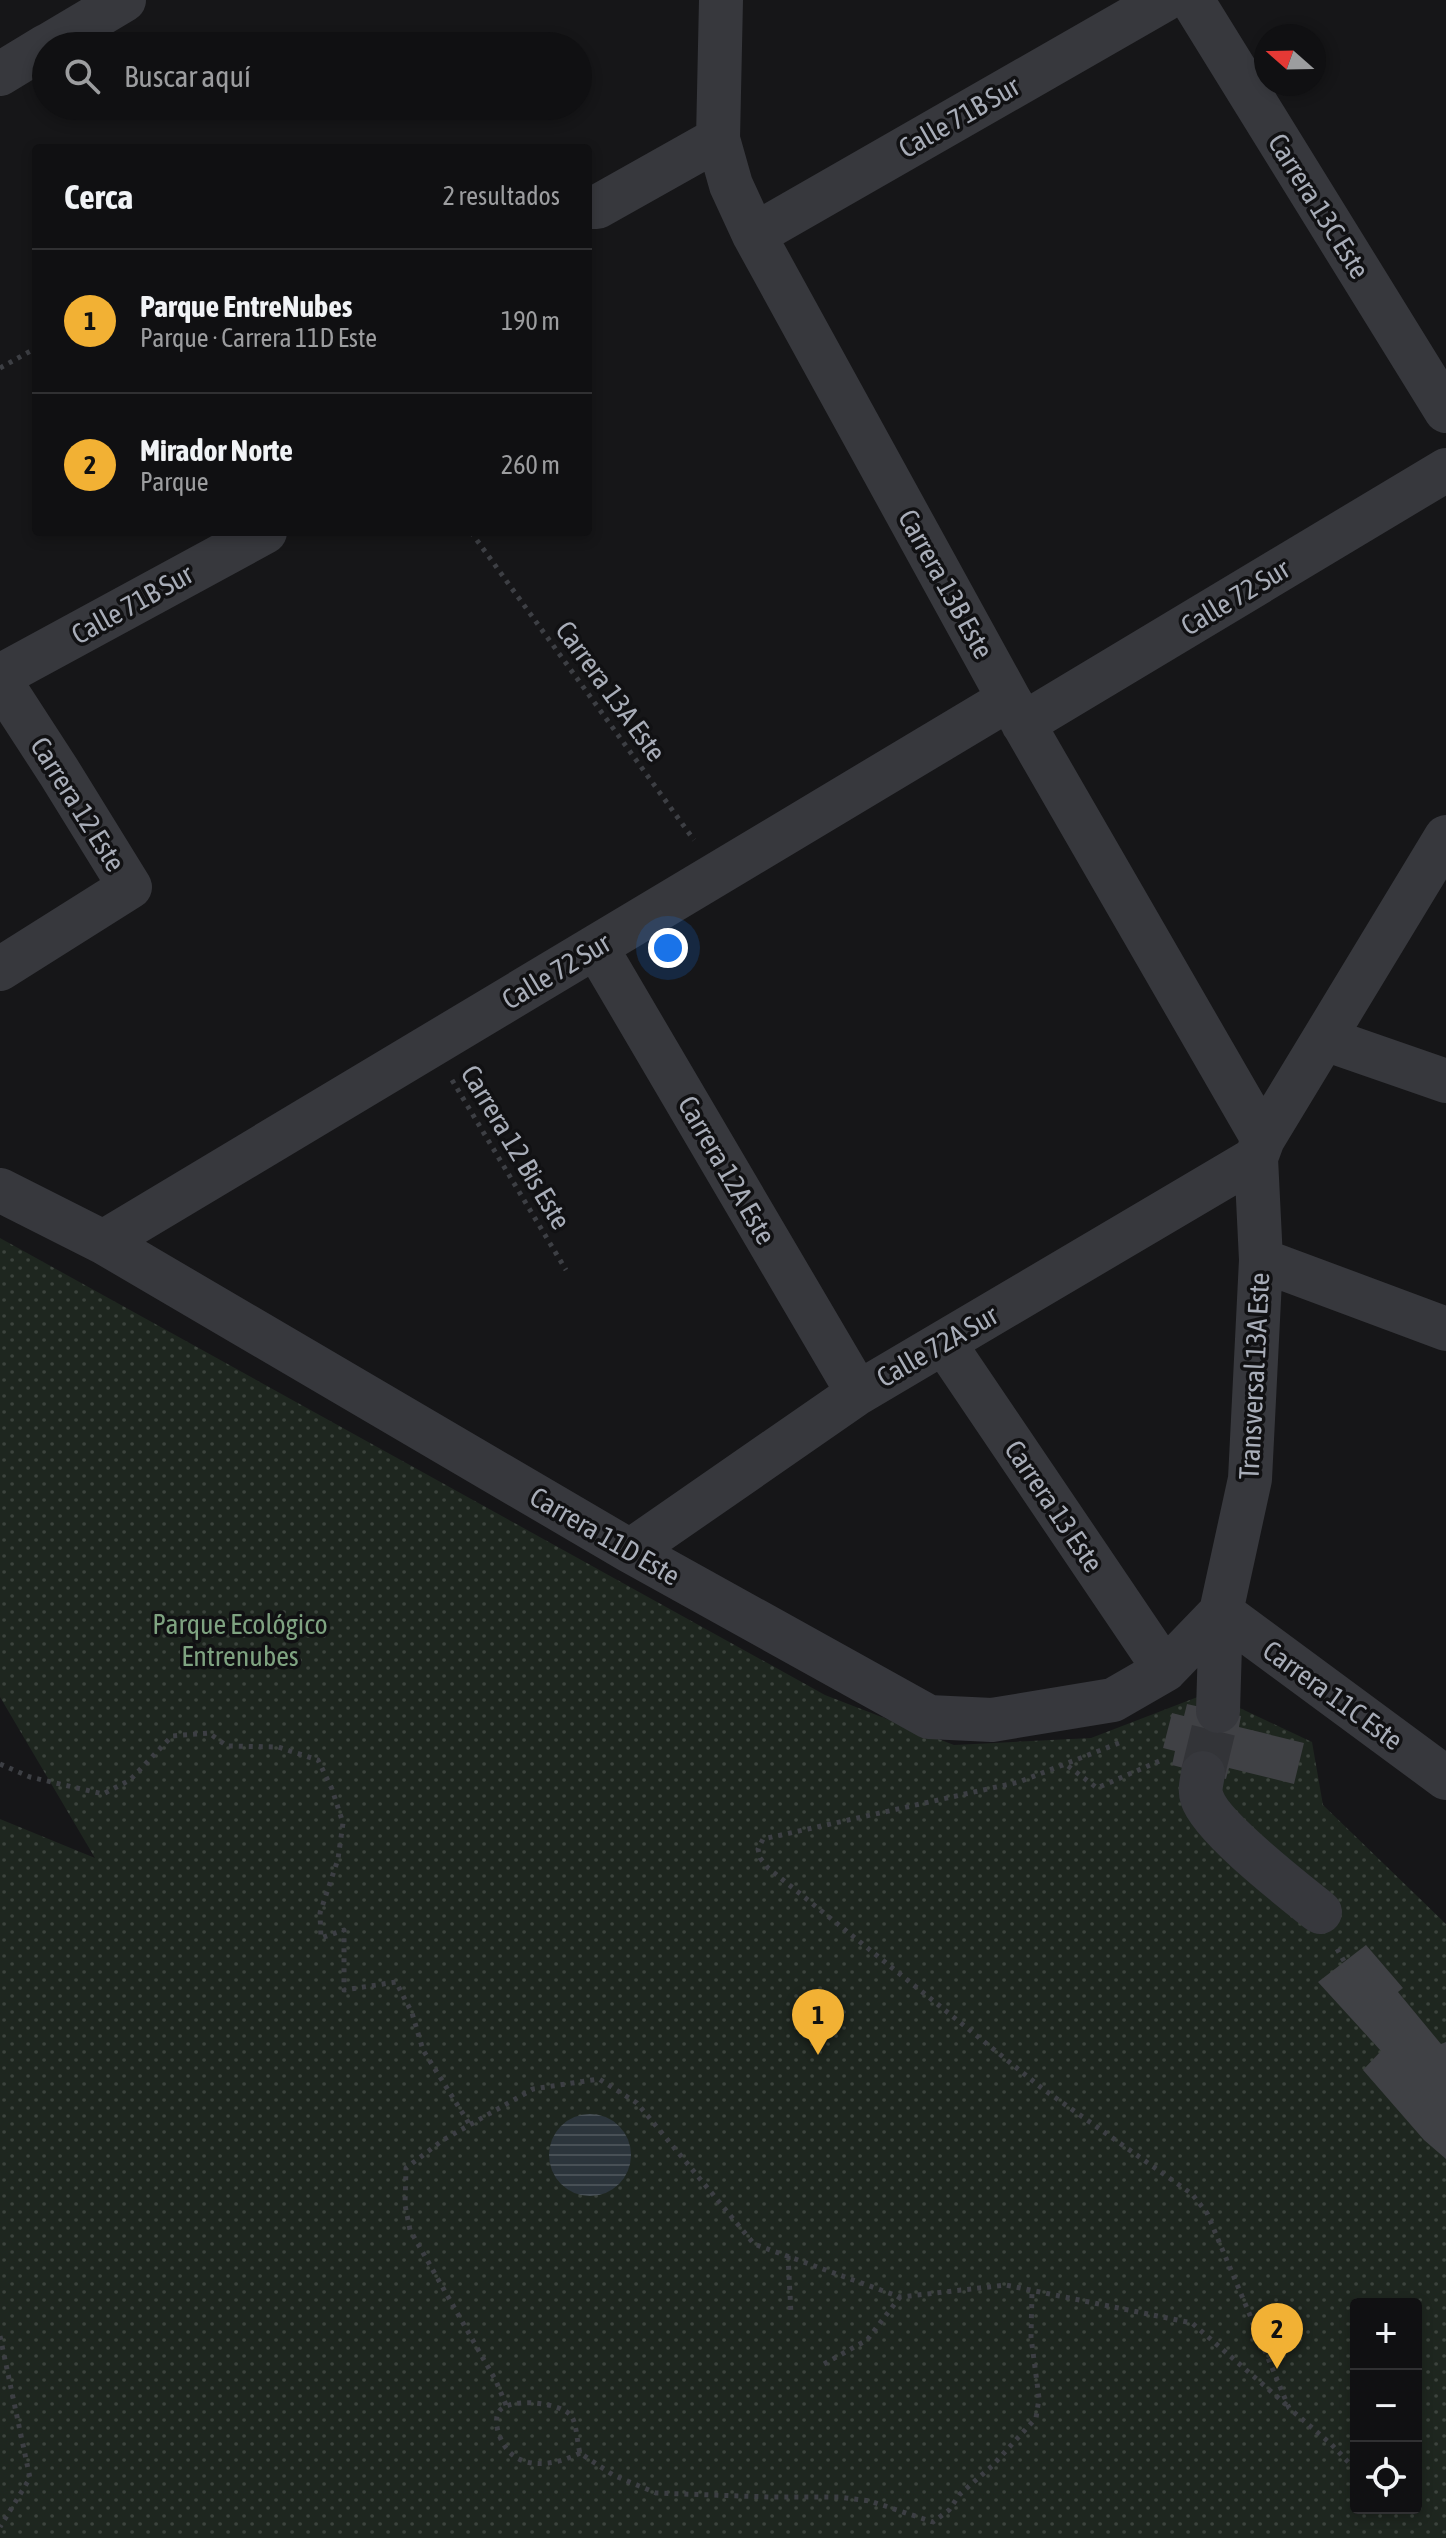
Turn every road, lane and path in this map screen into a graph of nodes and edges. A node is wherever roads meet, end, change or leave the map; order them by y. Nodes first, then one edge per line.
1 (124, 0) edge
2 (721, 0) edge
3 (1164, 0) edge
4 (1192, 0) edge
5 (70, 32) edge
6 (32, 55) edge
7 (0, 74) edge
8 (718, 139) junction
9 (592, 207) edge
10 (754, 235) junction
11 (32, 350) edge
12 (0, 368) edge
13 (1446, 411) edge
14 (1446, 470) edge
15 (258, 536) edge
16 (474, 536) edge
17 (0, 678) edge
18 (1016, 711) junction
19 (1446, 837) edge
20 (718, 873) junction
21 (596, 947) junction
22 (0, 969) edge
23 (1325, 1039) junction
24 (431, 1045) junction
25 (1446, 1081) edge
26 (1260, 1149) junction
27 (0, 1190) edge
28 (103, 1242) junction
29 (1261, 1260) junction
30 (566, 1270) dead end
31 (1446, 1329) edge
32 (944, 1343) junction
33 (858, 1393) junction
34 (630, 1551) junction
35 (1221, 1612) junction
36 (1165, 1670) junction
37 (1218, 1711) tunnel mouth
38 (1125, 1740) dead end
39 (0, 1764) edge
40 (1203, 1773) tunnel mouth
41 (1446, 1778) edge
42 (1320, 1912) dead end
43 (470, 2125) junction
44 (788, 2256) junction
45 (1032, 2291) junction
46 (900, 2297) junction
47 (791, 2314) dead end
48 (0, 2336) edge
49 (824, 2364) dead end
50 (506, 2405) junction
51 (1289, 2408) junction
52 (580, 2453) junction
53 (1350, 2464) edge
54 (0, 2527) edge

1 - 5 street
2 - 8 street, Carrera 13B Este
3 - 10 street, Calle 71B Sur
4 - 13 street, Carrera 13C Este
6 - 7 street
8 - 9 street
8 - 10 street, Carrera 13B Este
10 - 18 street, Carrera 13B Este
11 - 12 path
14 - 18 street, Calle 72 Sur
15 - 17 street, Calle 71B Sur
16 - 20 path, Carrera 13A Este
17 - 22 street, Carrera 12 Este
18 - 20 street, Calle 72 Sur
18 - 26 street, Carrera 13B Este
19 - 23 street, Calle 72A Sur
20 - 21 street, Calle 72 Sur
21 - 24 street, Calle 72 Sur
21 - 33 street, Carrera 12A Este
23 - 25 street
23 - 26 street, Calle 72A Sur
24 - 28 street, Calle 72 Sur
24 - 30 path, Carrera 12 Bis Este
26 - 29 street, Transversal 13A Este
26 - 32 street, Calle 72A Sur
27 - 28 street, Carrera 11D Este
28 - 34 street, Carrera 11D Este
29 - 31 street
29 - 35 street, Transversal 13A Este
32 - 33 street, Calle 72A Sur
32 - 36 street, Carrera 13 Este
33 - 34 street, Calle 72A Sur
34 - 36 street, Carrera 11D Este
35 - 36 street, Carrera 11D Este
35 - 37 street, Transversal 13A Este
35 - 41 street, Carrera 11C Este
38 - 51 path
39 - 43 path
40 - 42 street
43 - 44 path
43 - 50 path
44 - 46 path
44 - 47 path
45 - 46 path
45 - 51 path
45 - 52 path
46 - 49 path
48 - 54 path
50 - 52 path
50 - 52 path
51 - 53 path

